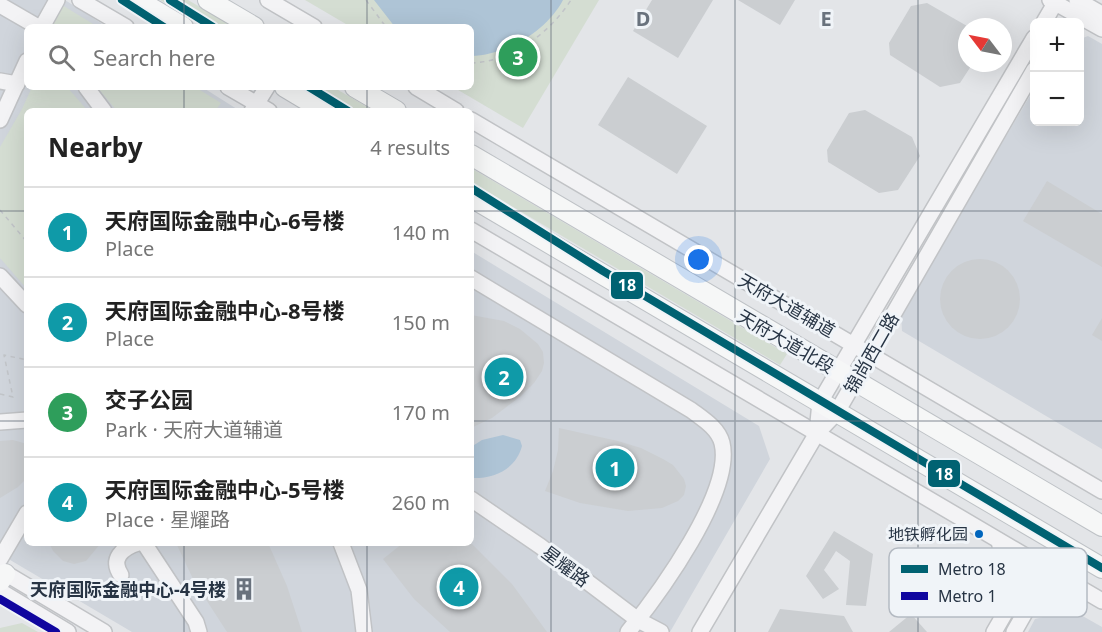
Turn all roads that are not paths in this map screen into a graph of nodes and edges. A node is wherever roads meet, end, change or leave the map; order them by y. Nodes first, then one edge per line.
1 (57, 0) edge
2 (80, 0) edge
3 (137, 0) edge
4 (208, 0) edge
5 (268, 0) edge
6 (0, 5) edge
7 (1064, 5) edge
8 (1102, 14) edge
9 (1049, 18) edge
10 (35, 24) edge
11 (42, 24) edge
12 (121, 24) edge
13 (178, 24) edge
14 (249, 24) edge
15 (309, 24) edge
16 (1102, 29) edge
17 (1030, 46) edge
18 (24, 68) edge
19 (1034, 72) edge
20 (0, 81) edge
21 (17, 84) junction
22 (88, 90) edge
23 (232, 90) edge
24 (266, 90) edge
25 (290, 90) edge
26 (361, 90) edge
27 (421, 90) edge
28 (102, 108) edge
29 (258, 108) edge
30 (259, 108) edge
31 (321, 108) edge
32 (391, 108) edge
33 (451, 108) edge
34 (0, 120) edge
35 (474, 122) edge
36 (474, 157) edge
37 (474, 199) edge
38 (489, 207) junction
39 (474, 229) edge
40 (474, 233) edge
41 (0, 276) edge
42 (474, 280) edge
43 (24, 302) edge
44 (853, 345) junction
45 (870, 355) junction
46 (846, 376) junction
47 (828, 407) junction
48 (24, 420) edge
49 (0, 422) edge
50 (817, 433) junction
51 (1102, 491) edge
52 (474, 501) edge
53 (24, 520) edge
54 (1102, 526) edge
55 (999, 541) junction
56 (132, 546) edge
57 (146, 546) edge
58 (342, 546) edge
59 (1001, 548) edge
60 (1011, 548) edge
61 (1068, 548) edge
62 (1087, 559) edge
63 (1102, 568) edge
64 (1, 575) edge
65 (121, 575) dead end
66 (1087, 592) edge
67 (1102, 602) edge
68 (1003, 617) edge
69 (1022, 617) edge
70 (638, 620) junction
71 (68, 632) edge
72 (104, 632) edge
73 (200, 632) edge
74 (364, 632) edge
75 (628, 632) edge
76 (661, 632) edge
77 (699, 632) edge
78 (994, 632) edge
79 (1014, 632) edge

1 - 11 street
2 - 12 street
3 - 13 main road
4 - 14 main road
5 - 15 street
6 - 10 street
7 - 8 street
7 - 9 street
7 - 16 street
17 - 44 street
18 - 21 street
19 - 45 street, 锦尚西二路
20 - 21 street
21 - 34 street
22 - 28 street
23 - 29 street
24 - 30 street
25 - 31 main road
26 - 32 main road
27 - 33 street
35 - 44 street, 天府大道辅道
36 - 46 main road, 天府大道北段
37 - 38 main road, 天府大道北段
38 - 39 street
38 - 47 main road, 天府大道北段
40 - 50 street
41 - 43 street
42 - 70 street
44 - 45 street, 天府大道辅道
44 - 46 street
45 - 46 street, 锦尚西二路
45 - 51 street, 天府大道辅道
46 - 47 street, 锦尚西二路
46 - 54 main road, 天府大道北段
47 - 50 street
47 - 61 main road, 天府大道北段
48 - 49 street
50 - 55 street
50 - 77 street
52 - 70 street, 星耀路
53 - 64 street
55 - 59 street
55 - 60 street
56 - 65 street
57 - 73 street
58 - 74 street
62 - 63 main road, 天府大道北段
64 - 71 street
64 - 72 street
66 - 67 street
68 - 78 street
69 - 79 street
70 - 75 street
70 - 76 street, 星耀路

